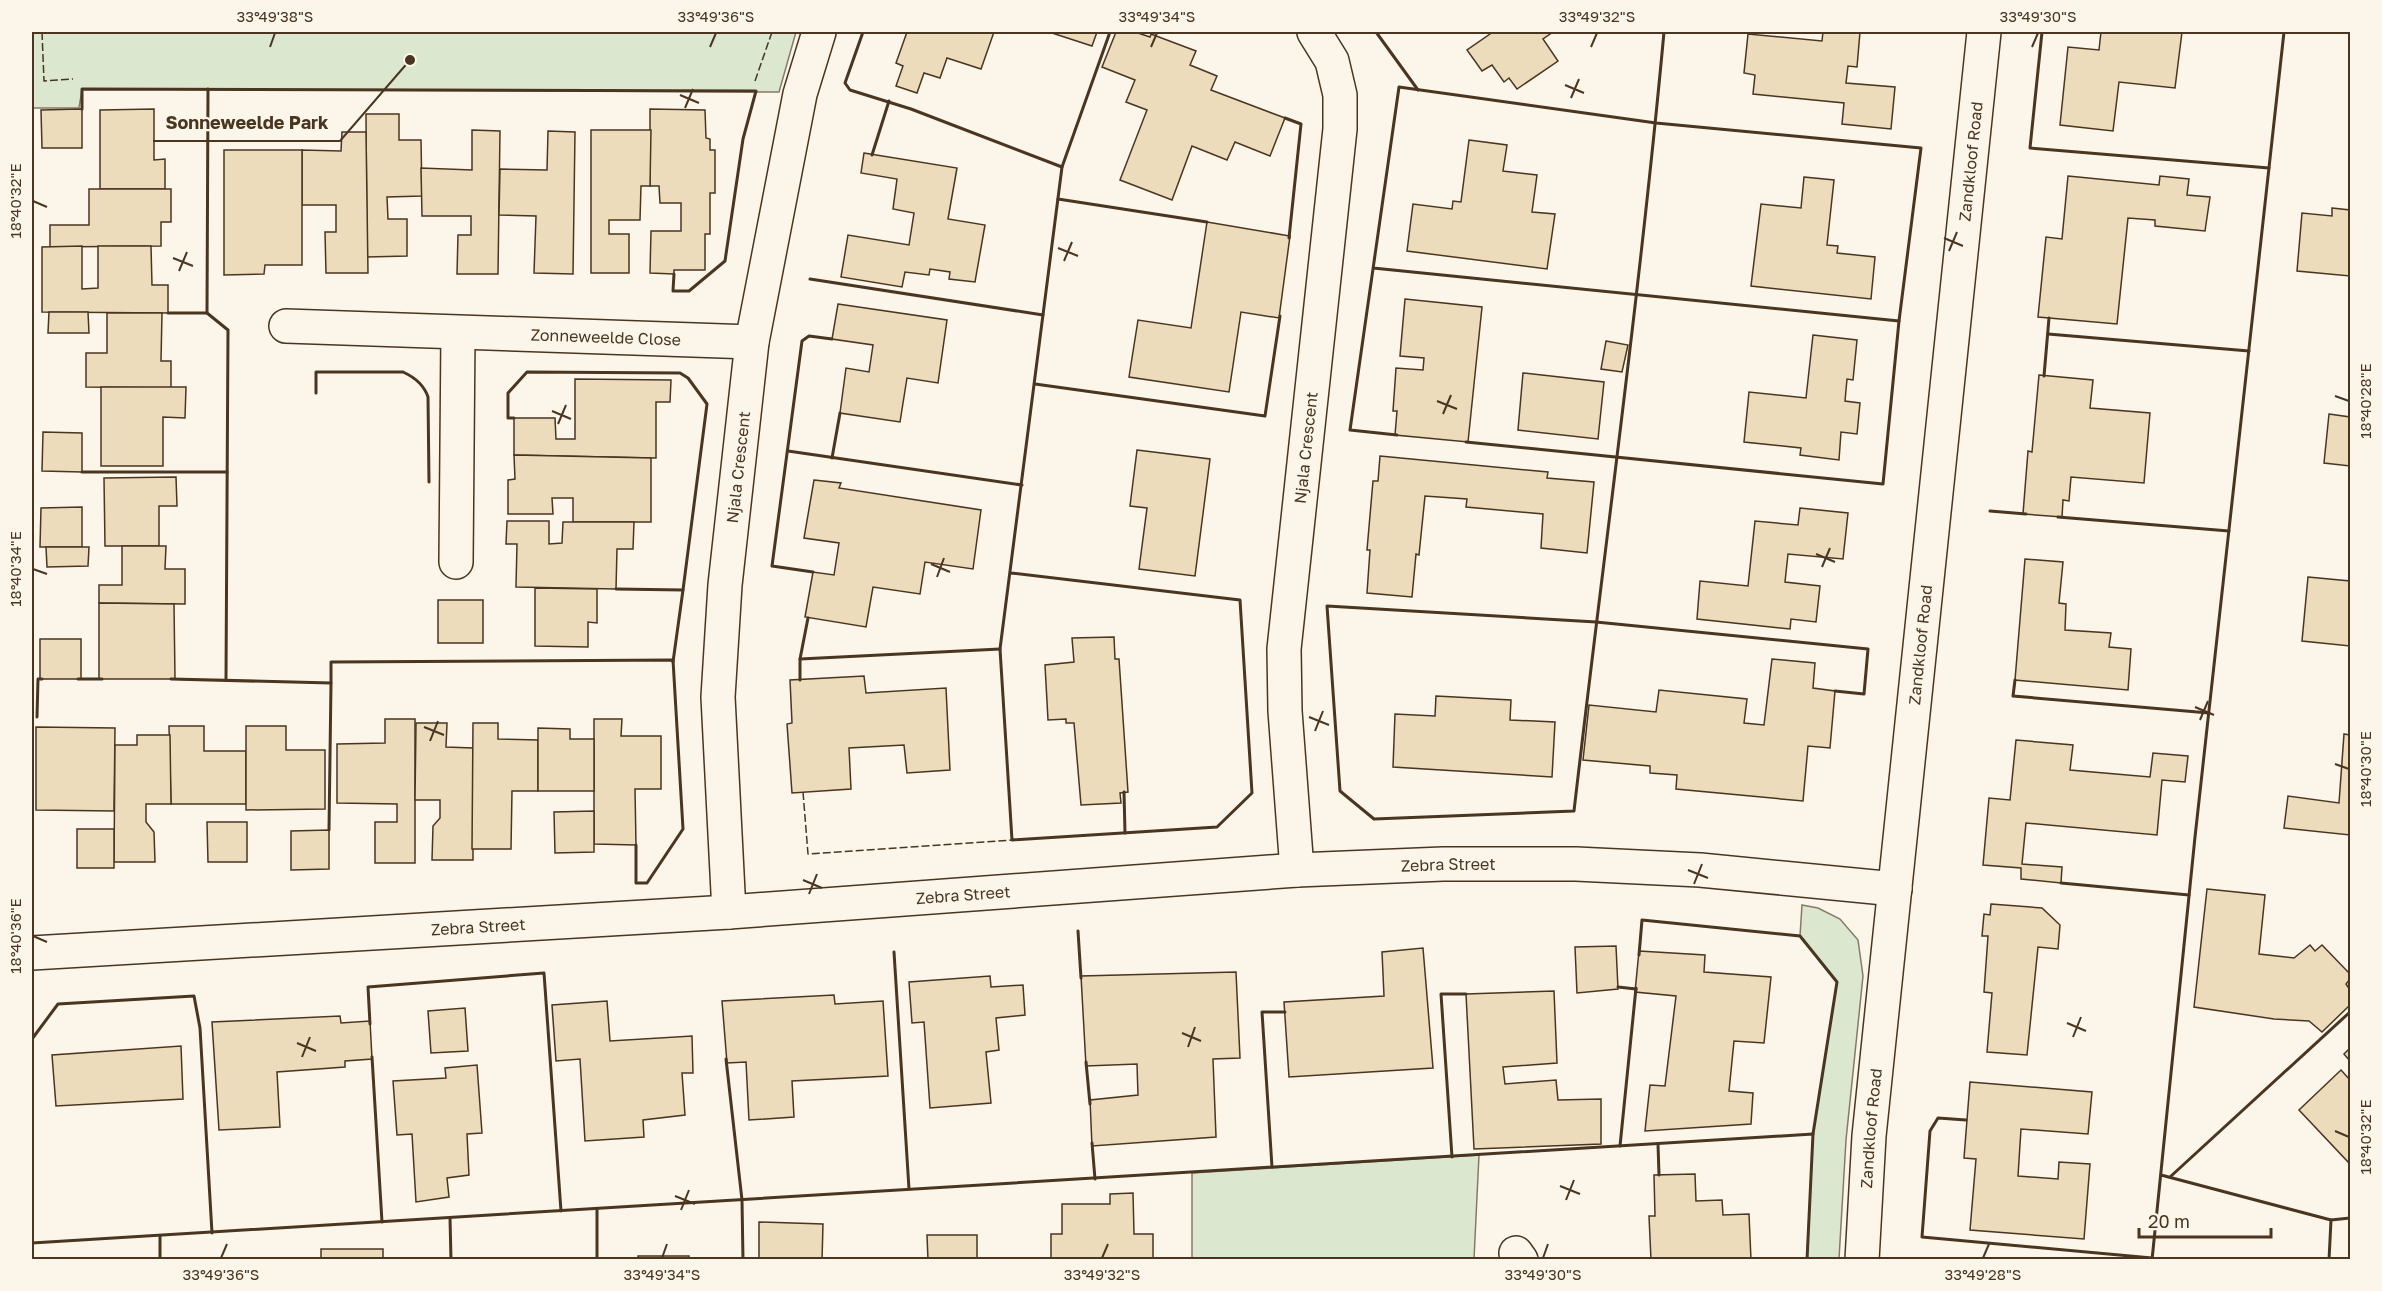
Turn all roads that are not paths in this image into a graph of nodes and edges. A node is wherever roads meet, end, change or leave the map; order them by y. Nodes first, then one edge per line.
1 (819, 32) edge
2 (1314, 32) edge
3 (1984, 32) edge
4 (286, 326) dead end
5 (458, 333) junction
6 (752, 342) junction
7 (456, 562) dead end
8 (1298, 870) junction
9 (1895, 889) junction
10 (729, 912) junction
11 (32, 953) edge
12 (1862, 1260) edge

1 - 6 street, Njala Crescent
2 - 8 street, Njala Crescent
3 - 9 street, Zandkloof Road
4 - 5 street, Zonneweelde Close
5 - 6 street, Zonneweelde Close
5 - 7 street
6 - 10 street, Njala Crescent
8 - 9 street, Zebra Street
8 - 10 street, Zebra Street
9 - 12 street, Zandkloof Road
10 - 11 street, Zebra Street

